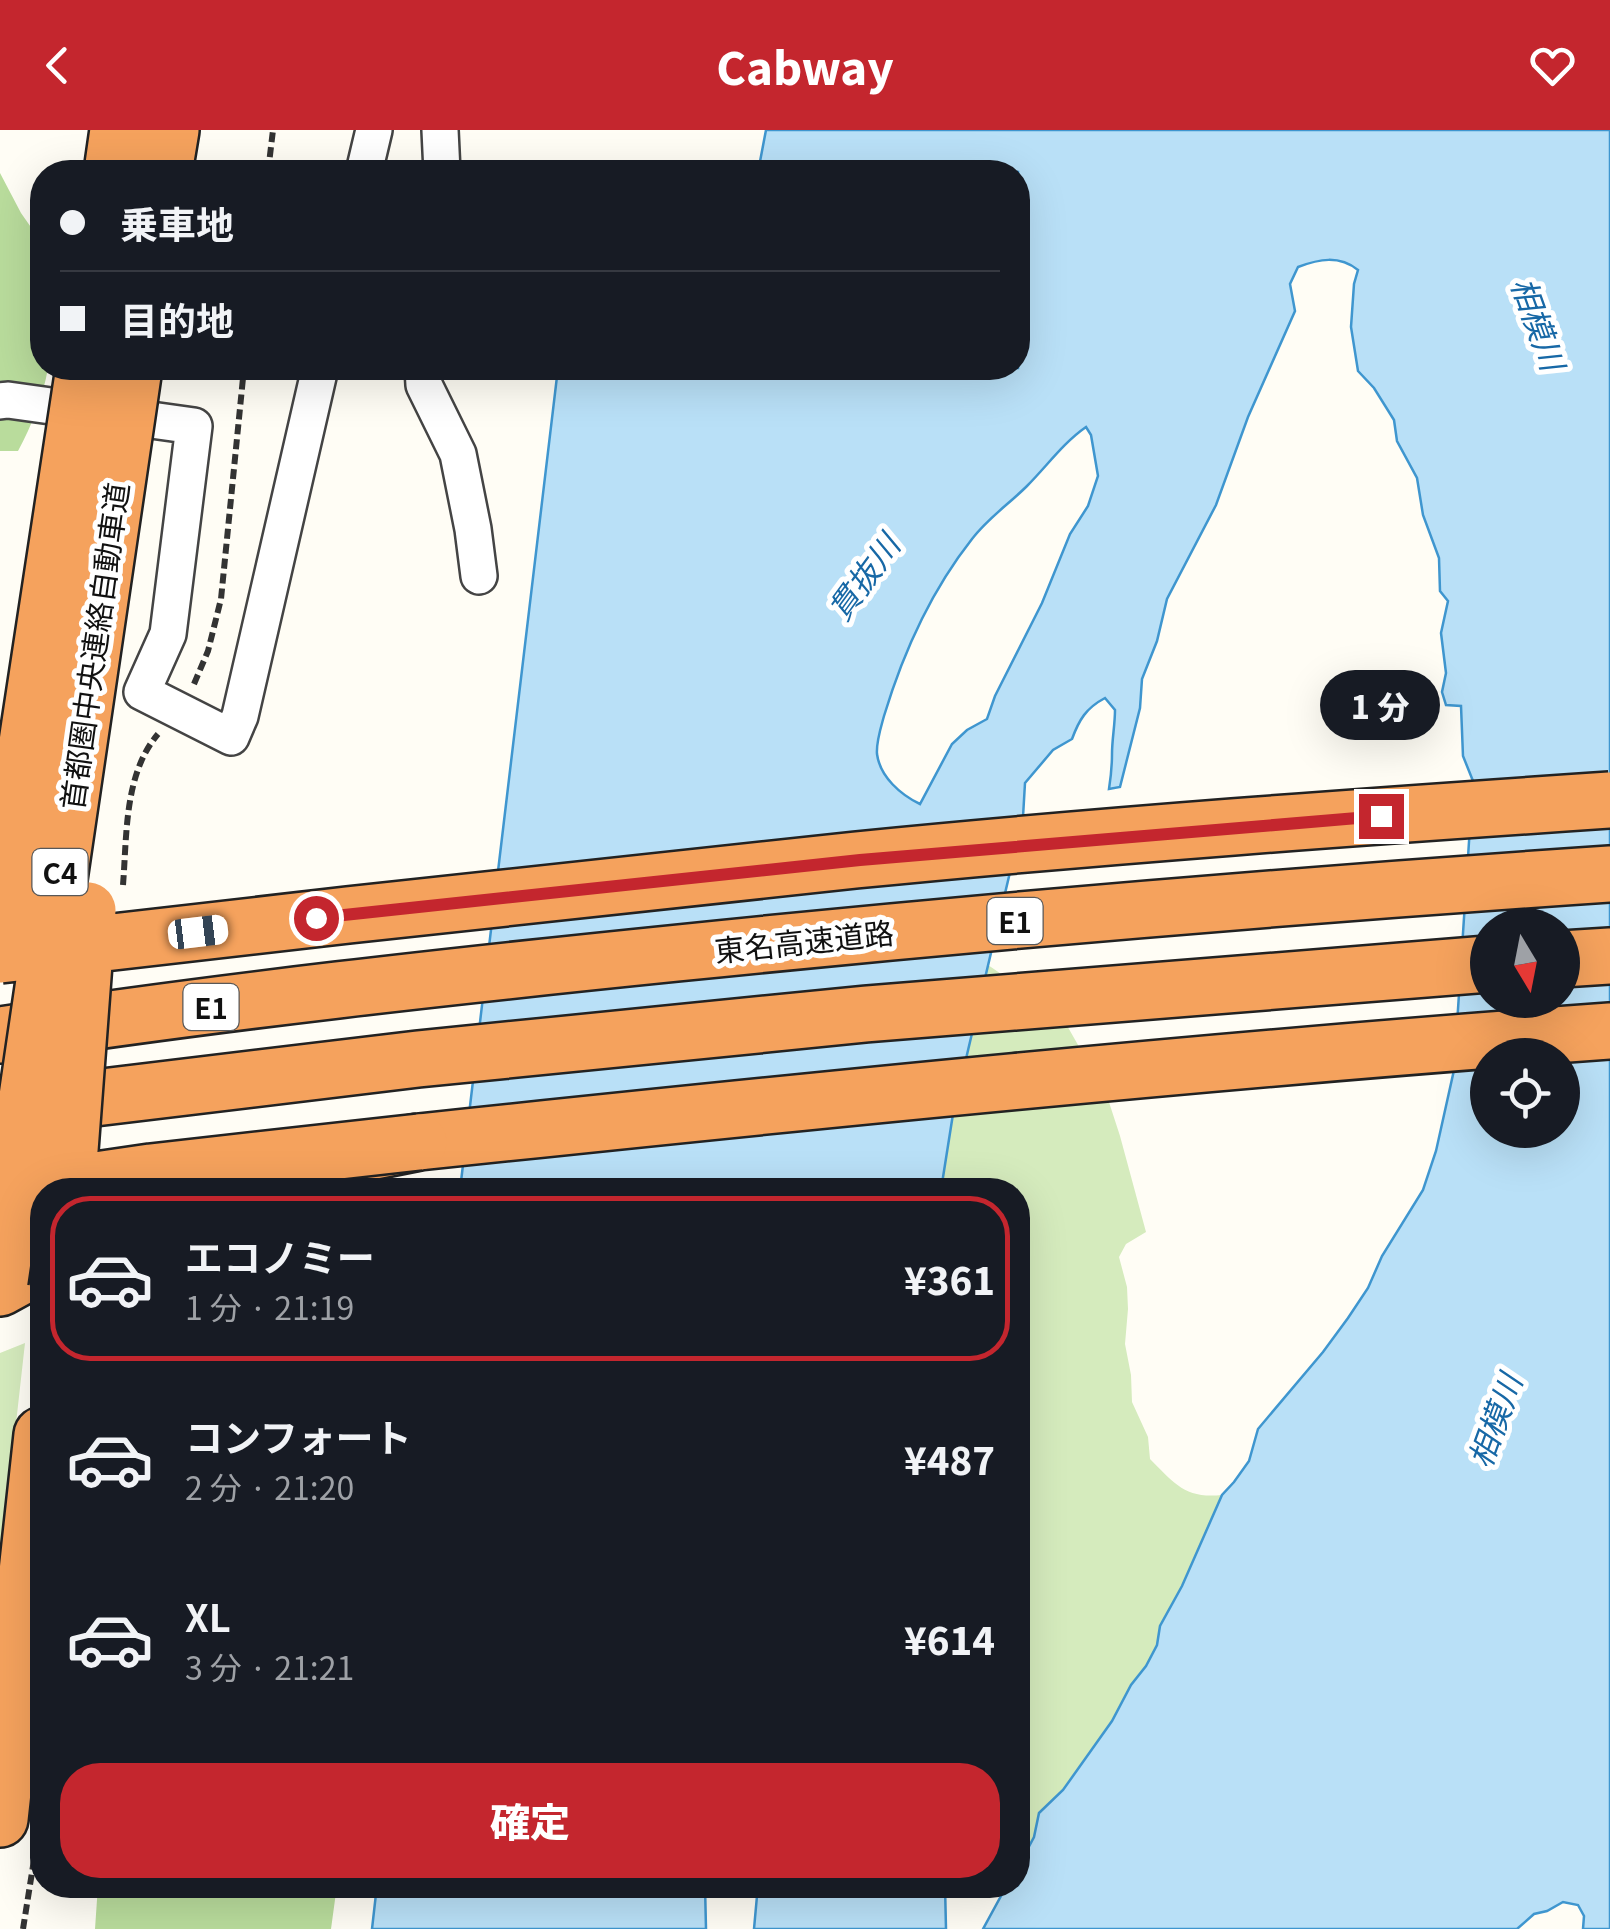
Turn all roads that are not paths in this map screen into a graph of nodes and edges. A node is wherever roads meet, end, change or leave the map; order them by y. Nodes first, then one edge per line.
1 (118, 130) edge
2 (171, 130) edge
3 (374, 130) edge
4 (440, 130) edge
5 (114, 160) edge
6 (166, 160) edge
7 (367, 160) edge
8 (441, 160) edge
9 (82, 380) edge
10 (82, 380) edge
11 (132, 380) edge
12 (317, 380) edge
13 (424, 380) edge
14 (4, 400) edge
15 (120, 463) junction
16 (478, 576) dead end
17 (1610, 800) edge
18 (0, 801) edge
19 (1610, 874) edge
20 (0, 920) edge
21 (0, 955) edge
22 (1610, 956) edge
23 (1580, 958) edge
24 (1470, 965) edge
25 (1610, 1031) edge
26 (0, 1035) edge
27 (0, 1110) edge
28 (419, 1142) junction
29 (68, 1178) edge
30 (112, 1178) edge
31 (266, 1178) edge
32 (30, 1190) edge
33 (0, 1195) edge
34 (30, 1270) edge
35 (0, 1284) edge
36 (30, 1632) edge
37 (18, 1828) edge

1 - 5 highway
2 - 6 highway
3 - 7 street
4 - 8 street
9 - 18 highway, bridge
10 - 20 highway, 首都圏中央連絡自動車道 / C4, bridge
11 - 15 highway, 首都圏中央連絡自動車道 / C4, bridge
12 - 14 street
13 - 16 street
15 - 29 highway, bridge
15 - 35 highway, 首都圏中央連絡自動車道 / C4, bridge
17 - 21 highway, bridge
19 - 26 highway, 東名高速道路 / E1
22 - 23 highway
24 - 27 highway
25 - 28 highway
28 - 30 highway, bridge
28 - 31 highway, bridge
32 - 33 highway, bridge
34 - 35 highway
36 - 37 highway

